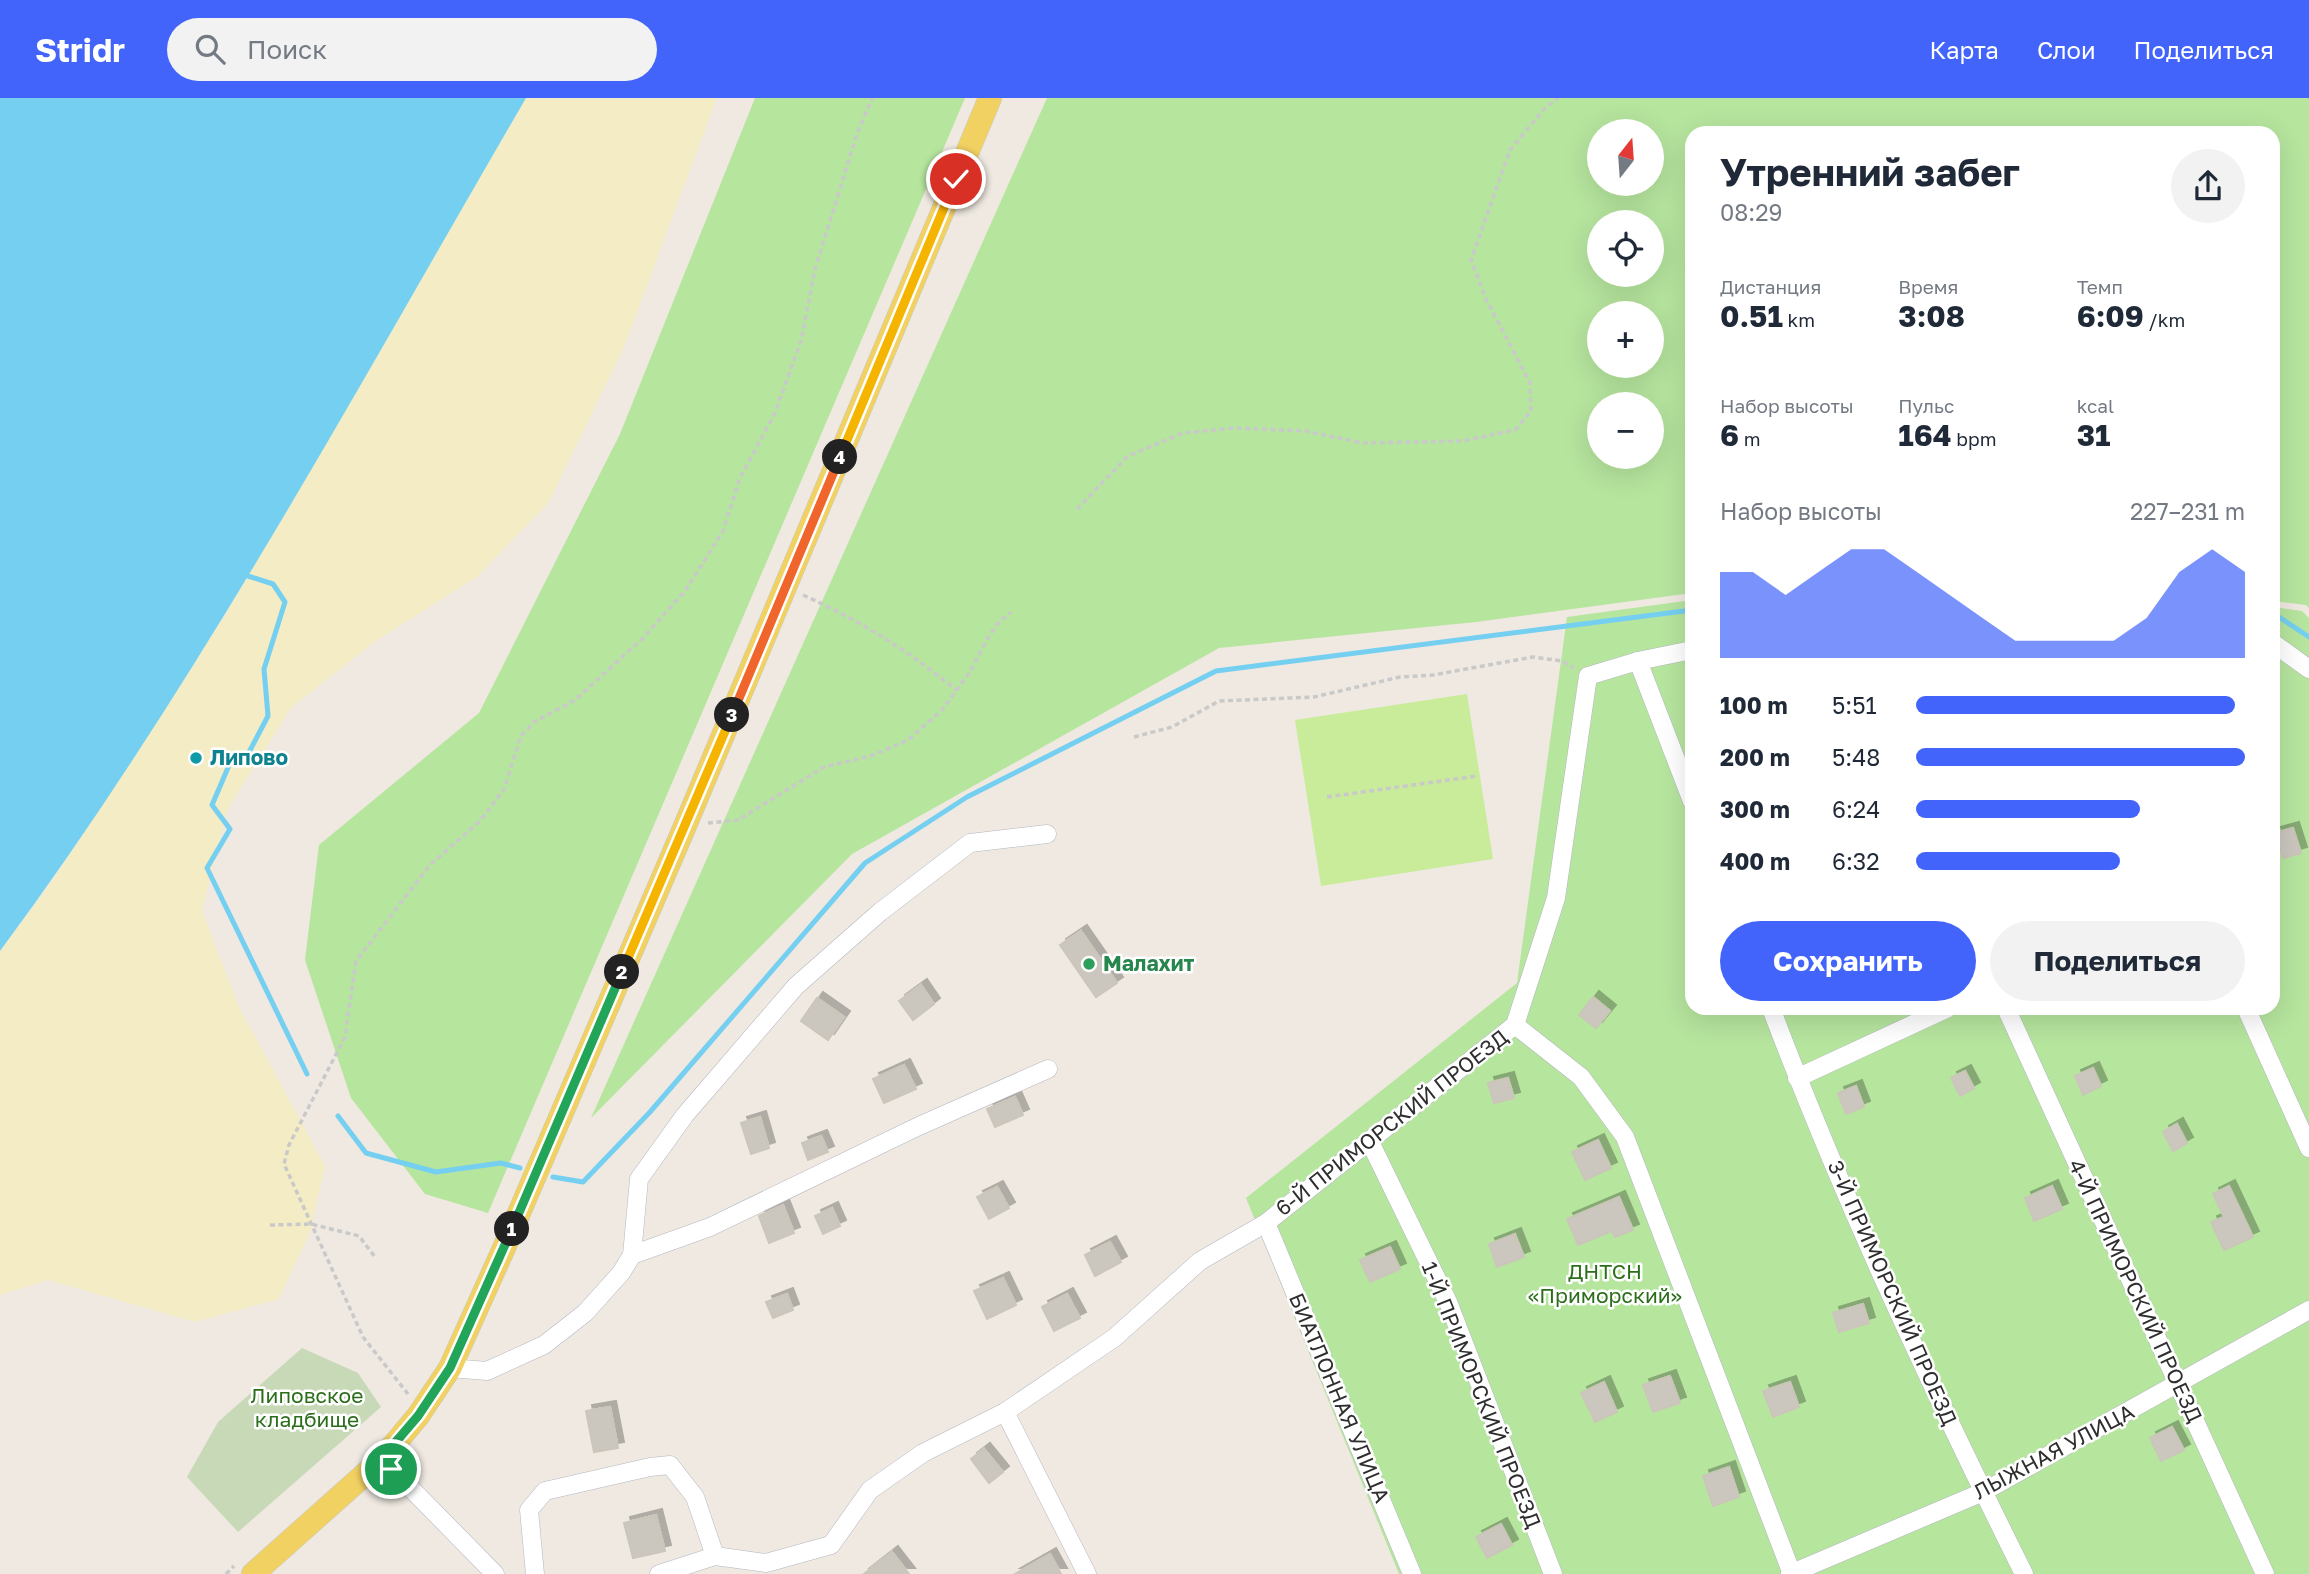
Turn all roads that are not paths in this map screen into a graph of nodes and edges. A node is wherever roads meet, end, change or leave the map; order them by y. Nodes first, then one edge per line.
1 (990, 98) edge
2 (2280, 648) edge
3 (1685, 651) edge
4 (1638, 661) junction
5 (2309, 669) edge
6 (1685, 783) edge
7 (1047, 834) dead end
8 (1774, 1015) edge
9 (1933, 1015) edge
10 (2009, 1015) edge
11 (2249, 1015) edge
12 (1515, 1025) junction
13 (1048, 1069) dead end
14 (1797, 1078) junction
15 (1370, 1142) junction
16 (2309, 1148) edge
17 (1266, 1223) junction
18 (632, 1255) junction
19 (2309, 1310) edge
20 (450, 1368) junction
21 (2178, 1384) junction
22 (1005, 1412) junction
23 (382, 1458) junction
24 (1983, 1492) junction
25 (715, 1556) junction
26 (248, 1566) edge
27 (495, 1574) edge
28 (535, 1574) edge
29 (659, 1574) edge
30 (1087, 1574) edge
31 (1412, 1574) edge
32 (1553, 1574) edge
33 (1791, 1574) edge
34 (2024, 1574) edge
35 (2265, 1574) edge

1 - 20 main road
2 - 5 street
3 - 4 street
4 - 6 street
4 - 12 street, 6-Й ПРИМОРСКИЙ ПРОЕЗД
7 - 18 street
8 - 14 street, 3-Й ПРИМОРСКИЙ ПРОЕЗД
9 - 14 street
10 - 21 street, 4-Й ПРИМОРСКИЙ ПРОЕЗД
11 - 16 street
12 - 15 street, 6-Й ПРИМОРСКИЙ ПРОЕЗД
12 - 33 street
13 - 18 street
14 - 24 street, 3-Й ПРИМОРСКИЙ ПРОЕЗД
15 - 17 street, 6-Й ПРИМОРСКИЙ ПРОЕЗД
15 - 32 street, 1-Й ПРИМОРСКИЙ ПРОЕЗД
17 - 22 street, 6-Й ПРИМОРСКИЙ ПРОЕЗД
17 - 31 street, БИАТЛОННАЯ УЛИЦА
18 - 20 street
19 - 21 street, ЛЫЖНАЯ УЛИЦА
20 - 23 main road
21 - 24 street, ЛЫЖНАЯ УЛИЦА
21 - 35 street, 4-Й ПРИМОРСКИЙ ПРОЕЗД
22 - 25 street, 6-Й ПРИМОРСКИЙ ПРОЕЗД
22 - 30 street
23 - 26 main road
23 - 27 street
24 - 33 street, ЛЫЖНАЯ УЛИЦА
24 - 34 street, 3-Й ПРИМОРСКИЙ ПРОЕЗД
25 - 28 street
25 - 29 street

